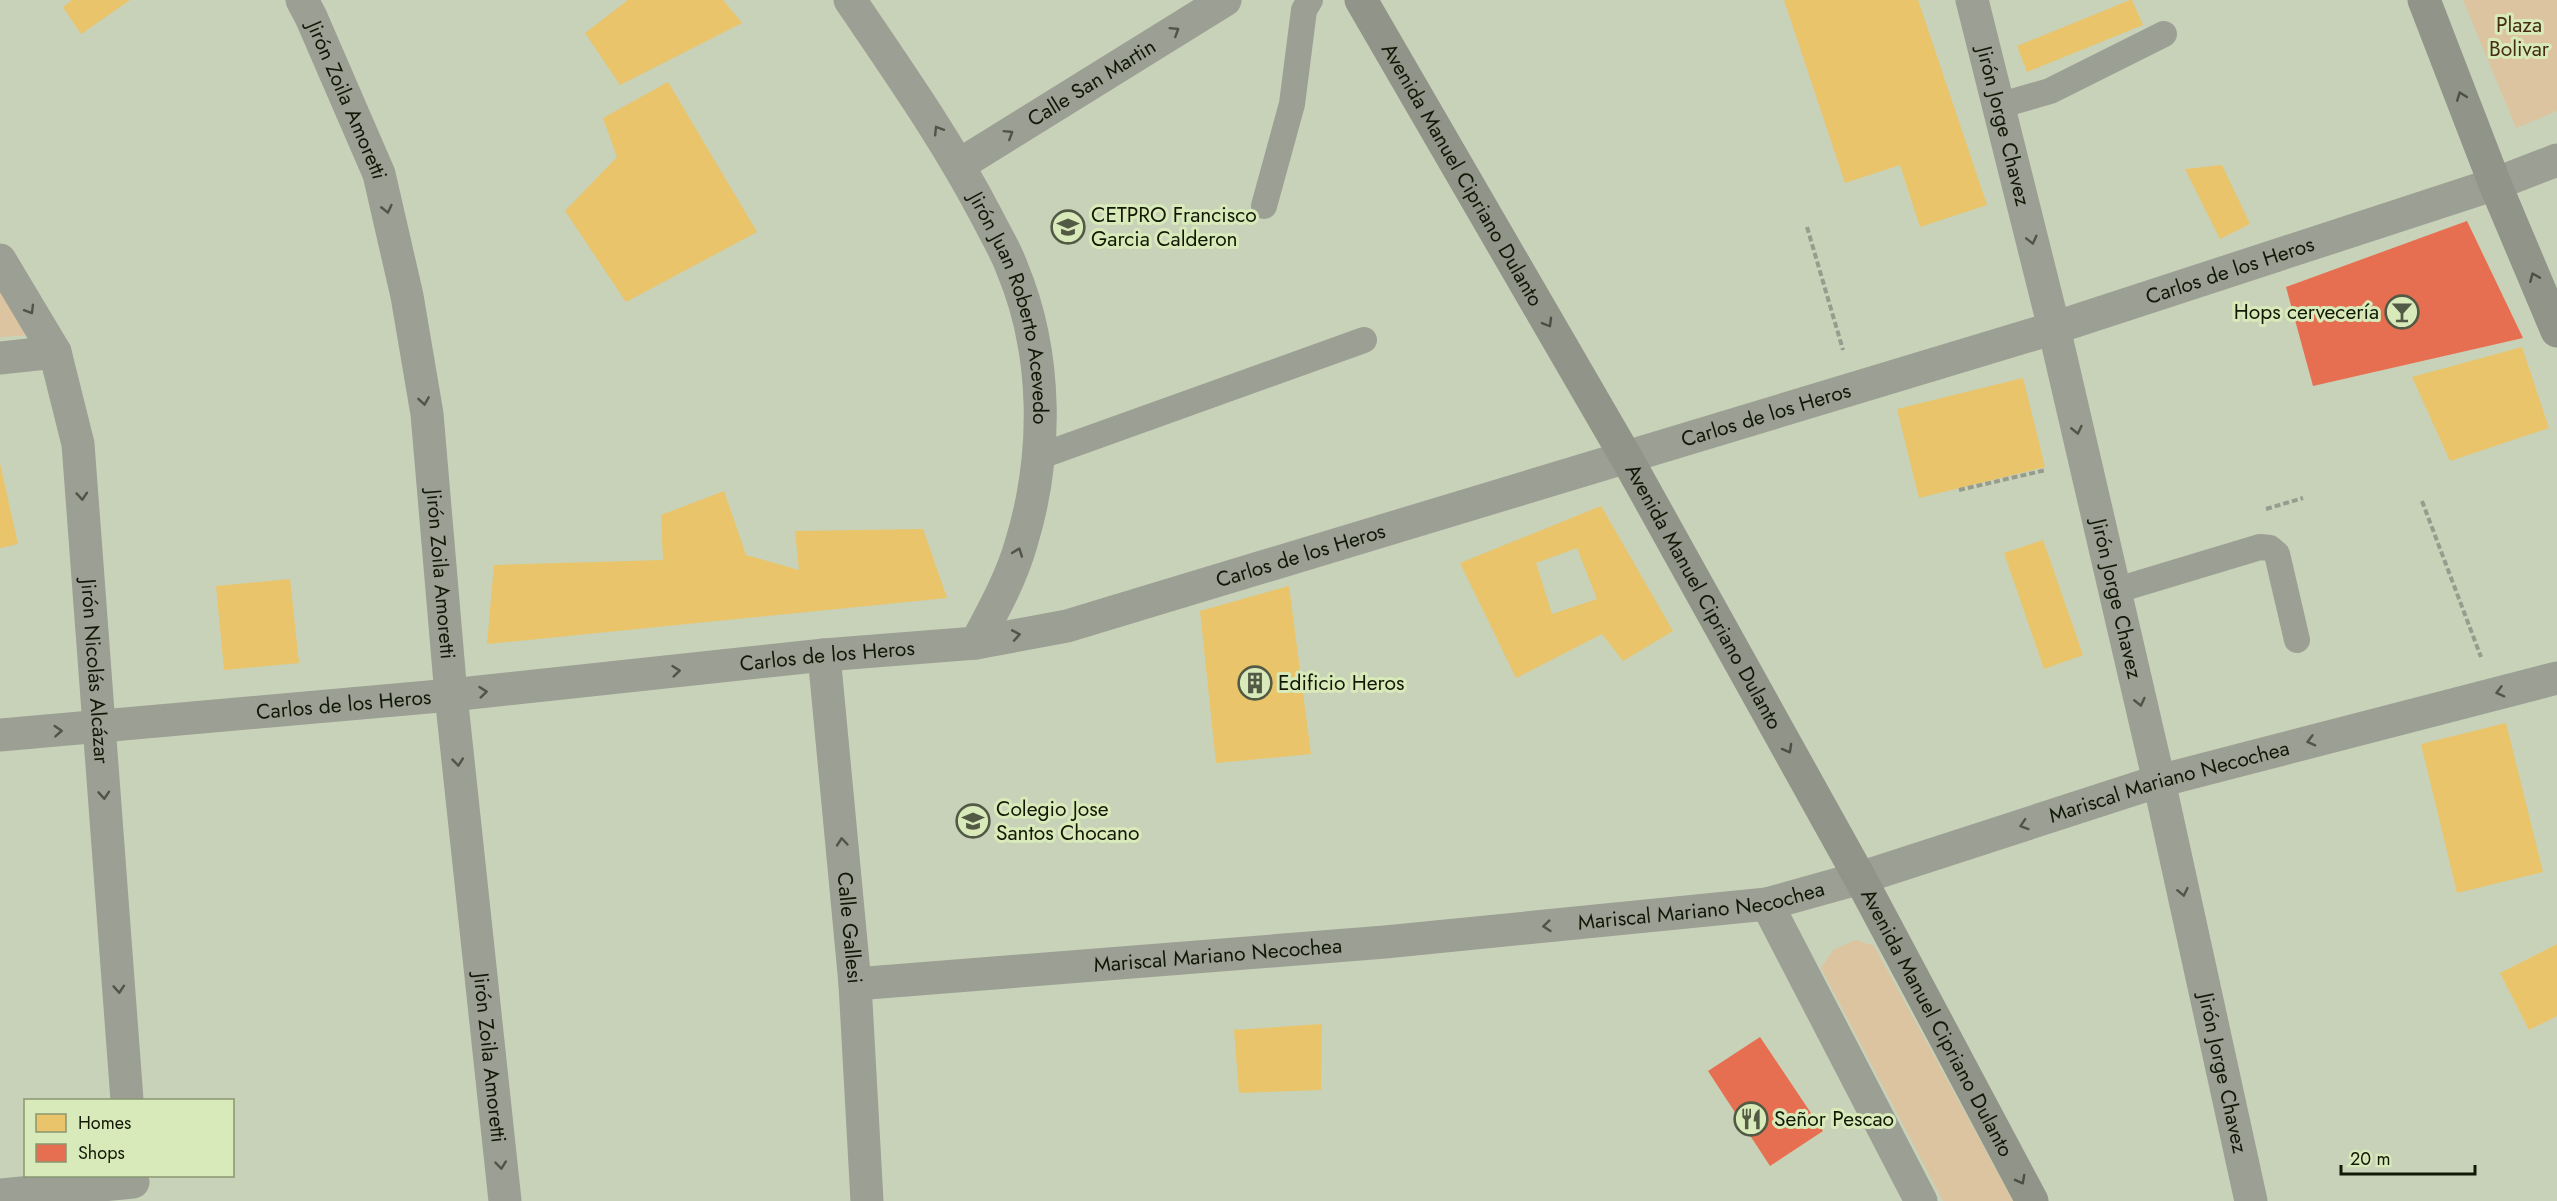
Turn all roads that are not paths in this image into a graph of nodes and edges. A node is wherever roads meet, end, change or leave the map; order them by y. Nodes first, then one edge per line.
1 (302, 0) edge
2 (850, 0) edge
3 (1225, 0) edge
4 (1310, 0) edge
5 (1361, 0) edge
6 (1972, 0) edge
7 (2424, 0) edge
8 (2164, 34) dead end
9 (1998, 106) junction
10 (2557, 160) edge
11 (959, 165) junction
12 (2496, 184) junction
13 (1264, 206) dead end
14 (0, 260) edge
15 (2054, 328) junction
16 (2557, 331) edge
17 (1364, 340) dead end
18 (55, 352) junction
19 (0, 358) edge
20 (1038, 457) junction
21 (1626, 457) junction
22 (2114, 591) junction
23 (2297, 640) dead end
24 (976, 643) junction
25 (824, 655) junction
26 (2557, 678) edge
27 (451, 695) junction
28 (99, 728) junction
29 (0, 735) edge
30 (2158, 782) junction
31 (1860, 878) junction
32 (1767, 904) junction
33 (855, 984) junction
34 (127, 1099) edge
35 (134, 1186) edge
36 (0, 1195) edge
37 (505, 1201) edge
38 (867, 1201) edge
39 (1921, 1201) edge
40 (2032, 1201) edge
41 (2251, 1201) edge

1 -> 27 street, Jirón Zoila Amoretti
11 -> 2 street, Jirón Juan Roberto Acevedo
11 -> 3 street, Calle San Martin
4 - 13 lane
5 -> 21 street, Avenida Manuel Cipriano Dulanto
6 - 9 street, Jirón Jorge Chavez
12 -> 7 street
8 - 9 lane
9 -> 15 street, Jirón Jorge Chavez
10 - 12 street, Carlos de los Heros
11 - 20 street, Jirón Juan Roberto Acevedo
12 - 15 street, Carlos de los Heros
16 -> 12 street
14 -> 18 street, Jirón Nicolás Alcázar
15 - 21 street, Carlos de los Heros
15 -> 22 street, Jirón Jorge Chavez
17 - 20 lane
18 - 19 street
18 -> 28 street, Jirón Nicolás Alcázar
24 -> 20 street, Jirón Juan Roberto Acevedo
24 -> 21 street, Carlos de los Heros
21 -> 31 street, Avenida Manuel Cipriano Dulanto
22 - 23 lane
22 -> 30 street, Jirón Jorge Chavez
24 - 25 street, Carlos de los Heros
27 -> 25 street, Carlos de los Heros
33 -> 25 street, Calle Gallesi
26 -> 30 street, Mariscal Mariano Necochea
27 - 28 street, Carlos de los Heros
27 -> 37 street, Jirón Zoila Amoretti
29 -> 28 street, Carlos de los Heros
28 -> 34 street, Jirón Nicolás Alcázar
30 -> 31 street, Mariscal Mariano Necochea
30 -> 41 street, Jirón Jorge Chavez
31 - 32 street, Mariscal Mariano Necochea
31 -> 40 street, Avenida Manuel Cipriano Dulanto
32 -> 33 street, Mariscal Mariano Necochea
32 - 39 street
33 - 38 street, Calle Gallesi
35 - 36 street

